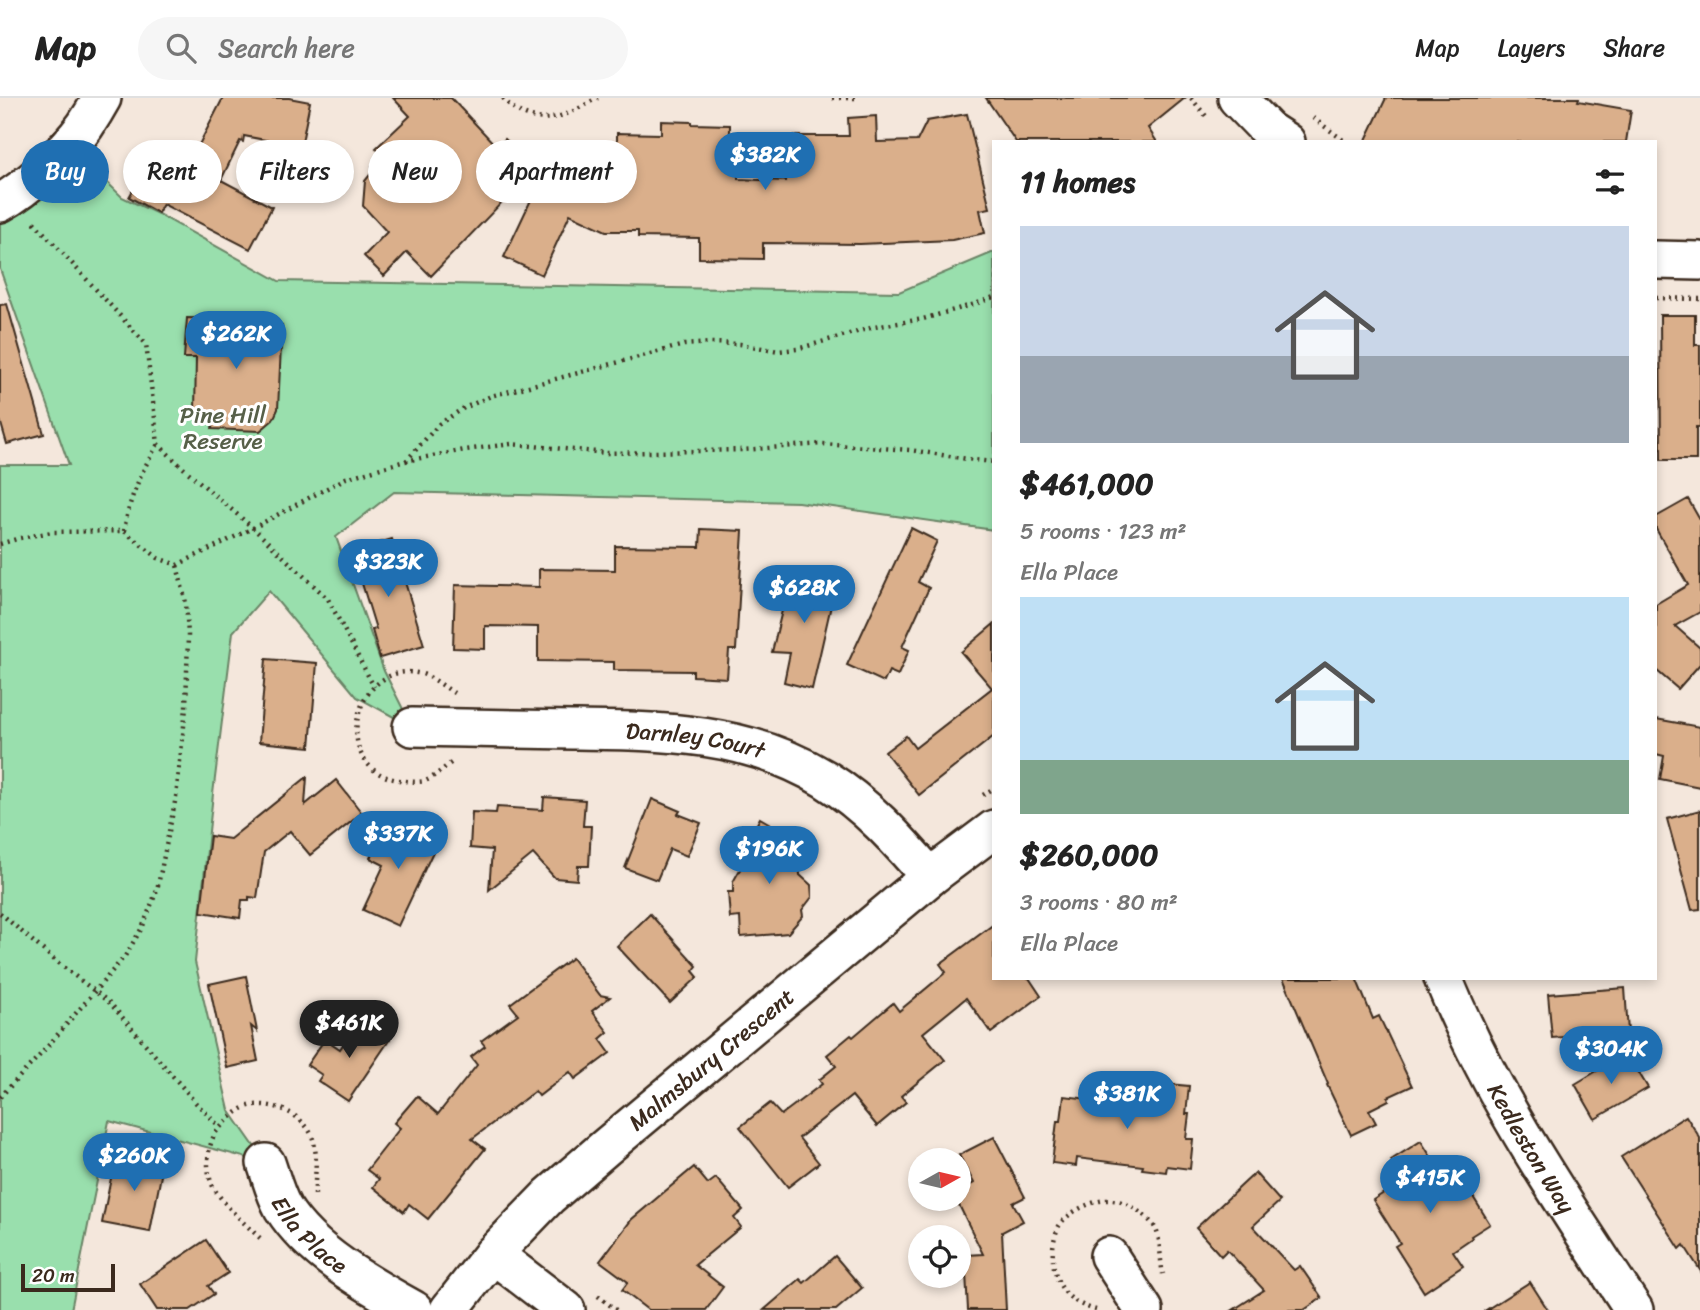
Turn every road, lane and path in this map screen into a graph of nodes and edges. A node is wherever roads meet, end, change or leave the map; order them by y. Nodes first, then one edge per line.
1 (102, 98) edge
2 (503, 98) edge
3 (598, 98) edge
4 (832, 98) edge
5 (857, 98) edge
6 (1237, 98) edge
7 (1297, 128) edge
8 (1339, 140) edge
9 (0, 203) edge
10 (34, 222) dead end
11 (1657, 260) edge
12 (1700, 261) edge
13 (992, 298) edge
14 (1657, 298) edge
15 (1700, 299) edge
16 (158, 444) junction
17 (405, 461) junction
18 (992, 462) edge
19 (253, 528) junction
20 (124, 531) junction
21 (0, 544) edge
22 (177, 565) junction
23 (373, 687) dead end
24 (412, 727) dead end
25 (992, 830) edge
26 (930, 877) junction
27 (0, 913) edge
28 (1444, 980) edge
29 (96, 991) junction
30 (0, 1097) edge
31 (220, 1127) dead end
32 (265, 1163) dead end
33 (494, 1254) junction
34 (1109, 1256) dead end
35 (414, 1310) edge
36 (449, 1310) edge
37 (566, 1310) edge
38 (1144, 1310) edge
39 (1634, 1310) edge

1 - 9 street
2 - 3 path
4 - 5 path
6 - 7 street
7 - 8 path
10 - 16 path
11 - 12 street
13 - 17 path
14 - 15 path
16 - 19 path
16 - 20 path
17 - 18 path
17 - 19 path
19 - 22 path
19 - 23 path
20 - 21 path
20 - 22 path
22 - 29 path
24 - 26 street, Darnley Court
25 - 26 street, Malmsbury Crescent
26 - 33 street, Malmsbury Crescent
27 - 29 path
28 - 39 street, Kedleston Way
29 - 30 path
29 - 31 path
32 - 35 street, Ella Place
33 - 36 street, Malmsbury Crescent
33 - 37 street
34 - 38 street

